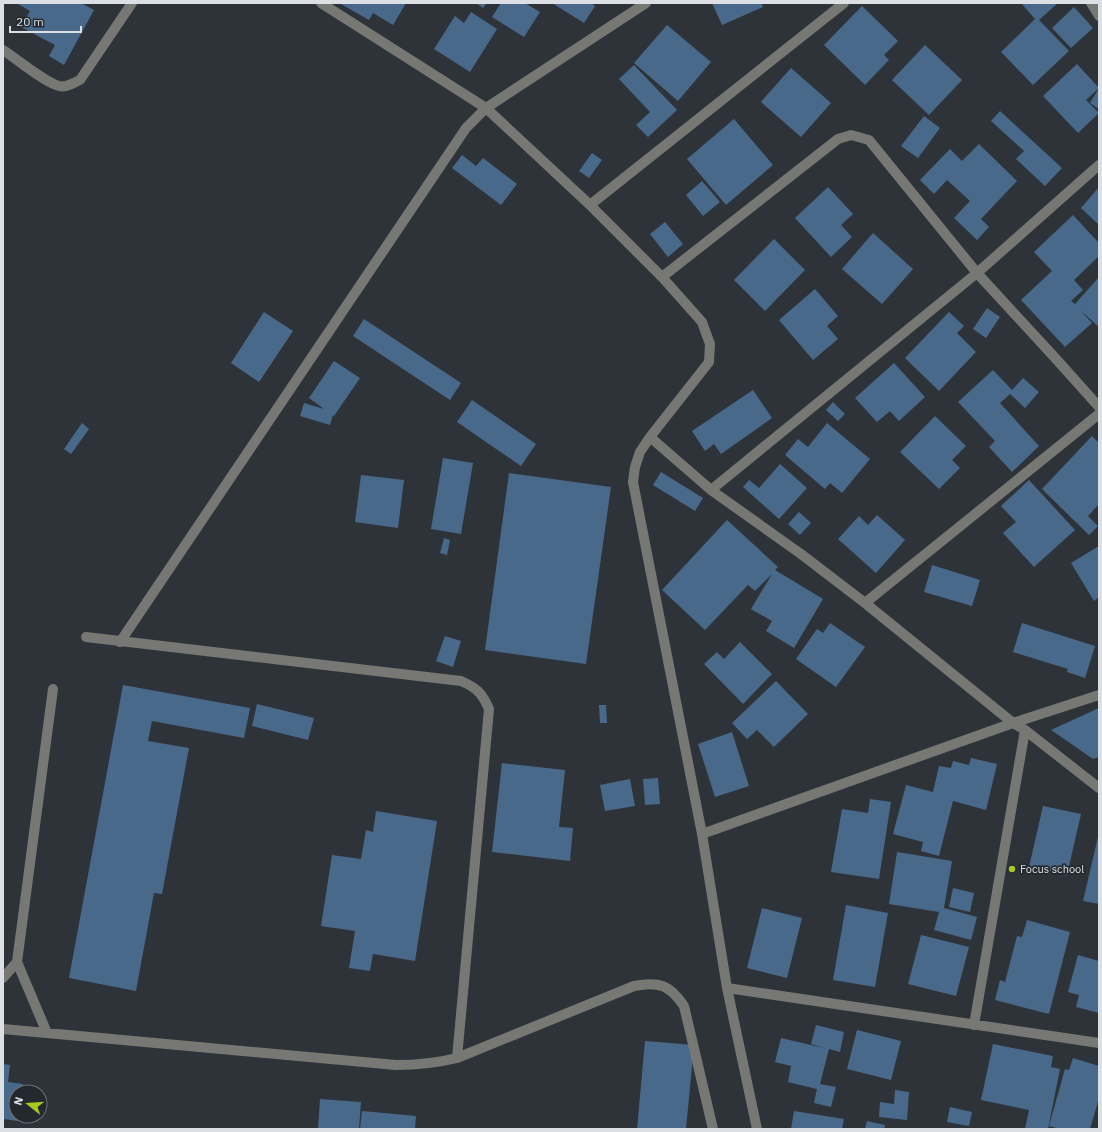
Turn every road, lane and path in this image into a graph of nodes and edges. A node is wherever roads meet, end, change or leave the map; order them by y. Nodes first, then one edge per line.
1 (132, 3) edge
2 (321, 3) edge
3 (646, 3) edge
4 (844, 3) edge
5 (1091, 3) edge
6 (1099, 16) edge
7 (3, 50) edge
8 (486, 108) junction
9 (1099, 165) edge
10 (590, 205) junction
11 (977, 273) junction
12 (662, 277) junction
13 (1099, 407) edge
14 (1099, 414) edge
15 (650, 437) junction
16 (711, 490) junction
17 (865, 602) junction
18 (86, 638) dead end
19 (120, 642) junction
20 (53, 688) dead end
21 (1099, 694) edge
22 (1013, 723) junction
23 (1025, 730) junction
24 (1099, 788) edge
25 (702, 834) junction
26 (17, 962) junction
27 (3, 978) edge
28 (727, 988) junction
29 (974, 1025) junction
30 (3, 1029) edge
31 (47, 1033) junction
32 (1099, 1043) edge
33 (457, 1058) junction
34 (713, 1129) edge
35 (756, 1129) edge

1 - 7 street
2 - 8 street
3 - 8 street
4 - 10 street
5 - 6 street
8 - 10 street
8 - 19 street
9 - 11 street
10 - 12 street
11 - 12 street
11 - 13 street
11 - 16 street
12 - 15 street
14 - 17 street
15 - 16 street
15 - 25 street
16 - 17 street
17 - 22 street
18 - 19 street
19 - 33 street
20 - 26 street
21 - 22 street
22 - 23 street
22 - 25 street
23 - 24 street
23 - 29 street
25 - 28 street
26 - 27 street
26 - 31 street
28 - 29 street
28 - 35 street
29 - 32 street
30 - 31 street
31 - 33 street
33 - 34 street

